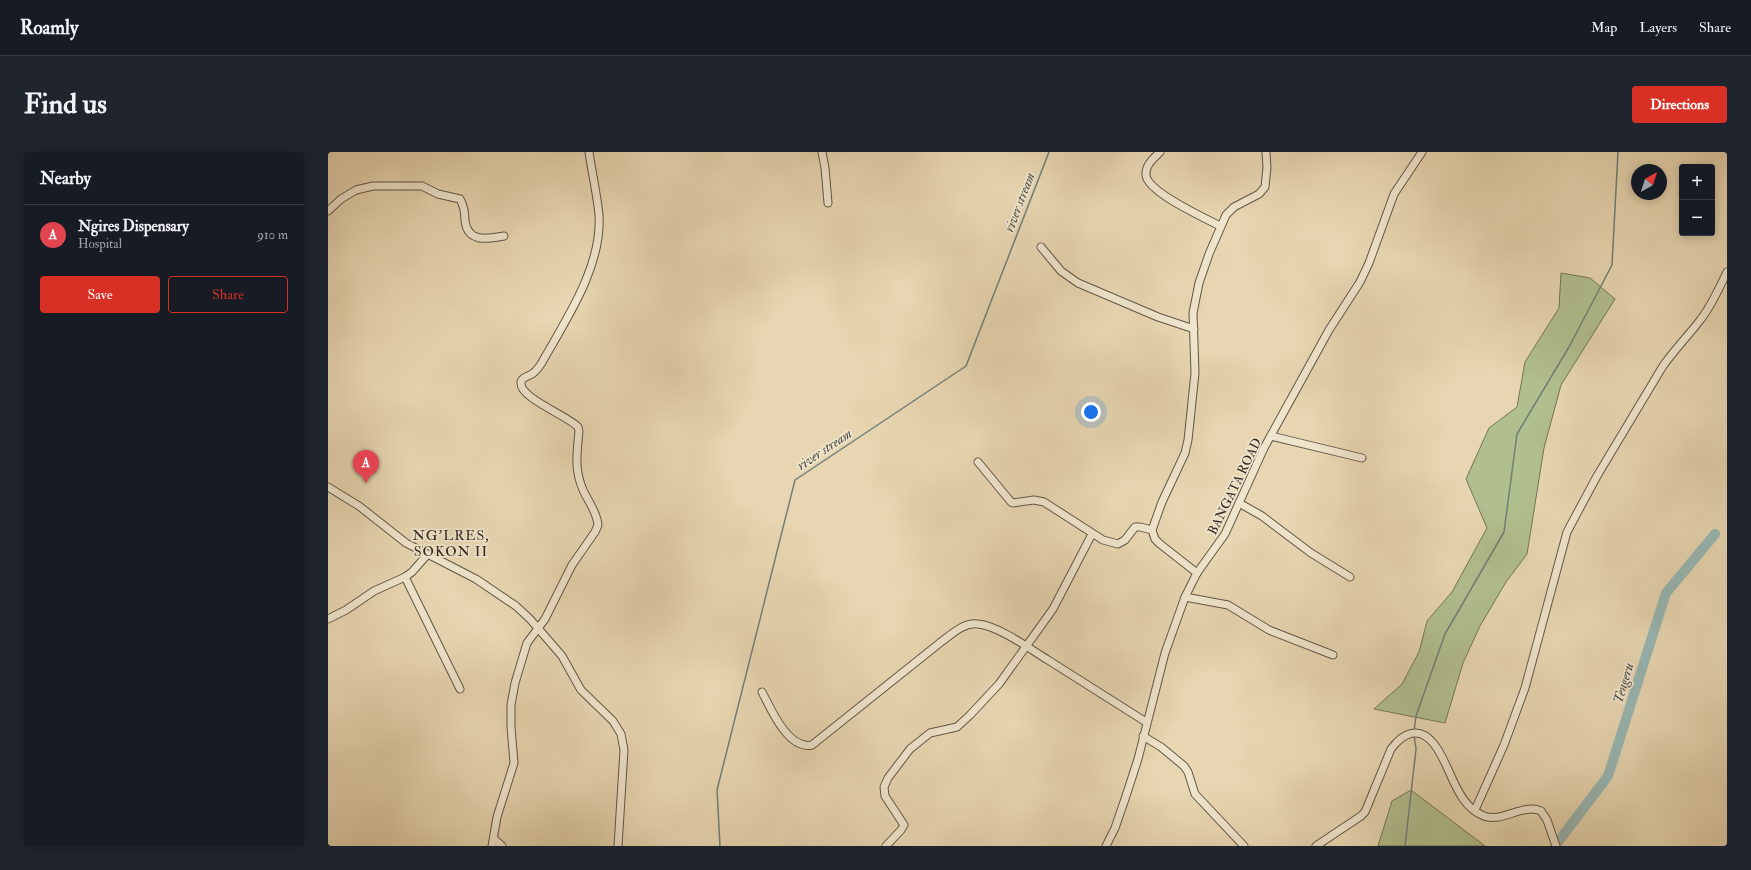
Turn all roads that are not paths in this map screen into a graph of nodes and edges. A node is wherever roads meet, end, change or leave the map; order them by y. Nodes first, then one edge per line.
1 (589, 152) edge
2 (822, 152) edge
3 (1160, 152) edge
4 (1266, 152) edge
5 (1422, 152) edge
6 (828, 203) dead end
7 (328, 211) edge
8 (1220, 226) junction
9 (504, 236) dead end
10 (1041, 247) dead end
11 (1727, 272) edge
12 (1194, 329) junction
13 (1271, 436) junction
14 (1362, 458) dead end
15 (978, 462) dead end
16 (328, 487) edge
17 (1239, 503) junction
18 (1152, 530) junction
19 (1092, 534) junction
20 (427, 555) junction
21 (1197, 573) junction
22 (405, 577) junction
23 (1350, 577) dead end
24 (1185, 597) junction
25 (328, 619) edge
26 (538, 628) junction
27 (1027, 647) junction
28 (1333, 655) dead end
29 (460, 688) dead end
30 (762, 692) dead end
31 (1146, 722) junction
32 (1143, 736) junction
33 (1475, 810) junction
34 (493, 843) edge
35 (502, 846) edge
36 (618, 846) edge
37 (886, 846) edge
38 (1106, 846) edge
39 (1244, 846) edge
40 (1316, 846) edge
41 (1556, 846) edge

1 - 26 street
2 - 6 street
3 - 8 street
4 - 8 street
5 - 13 street, BANGATA ROAD
7 - 9 street
8 - 12 street
10 - 12 street
11 - 33 street
12 - 18 street
13 - 14 street
13 - 17 street, BANGATA ROAD
15 - 19 street
16 - 20 street
17 - 21 street, BANGATA ROAD
17 - 23 street
18 - 19 street
18 - 21 street
19 - 27 street
20 - 22 street
20 - 26 street
21 - 24 street, BANGATA ROAD
22 - 25 street
22 - 29 street
24 - 28 street
24 - 31 street, BANGATA ROAD
26 - 34 street
26 - 36 street
27 - 30 street
27 - 31 street
27 - 37 street
31 - 32 street, BANGATA ROAD
32 - 38 street, BANGATA ROAD
32 - 39 street
33 - 40 street
33 - 41 street
34 - 35 street

